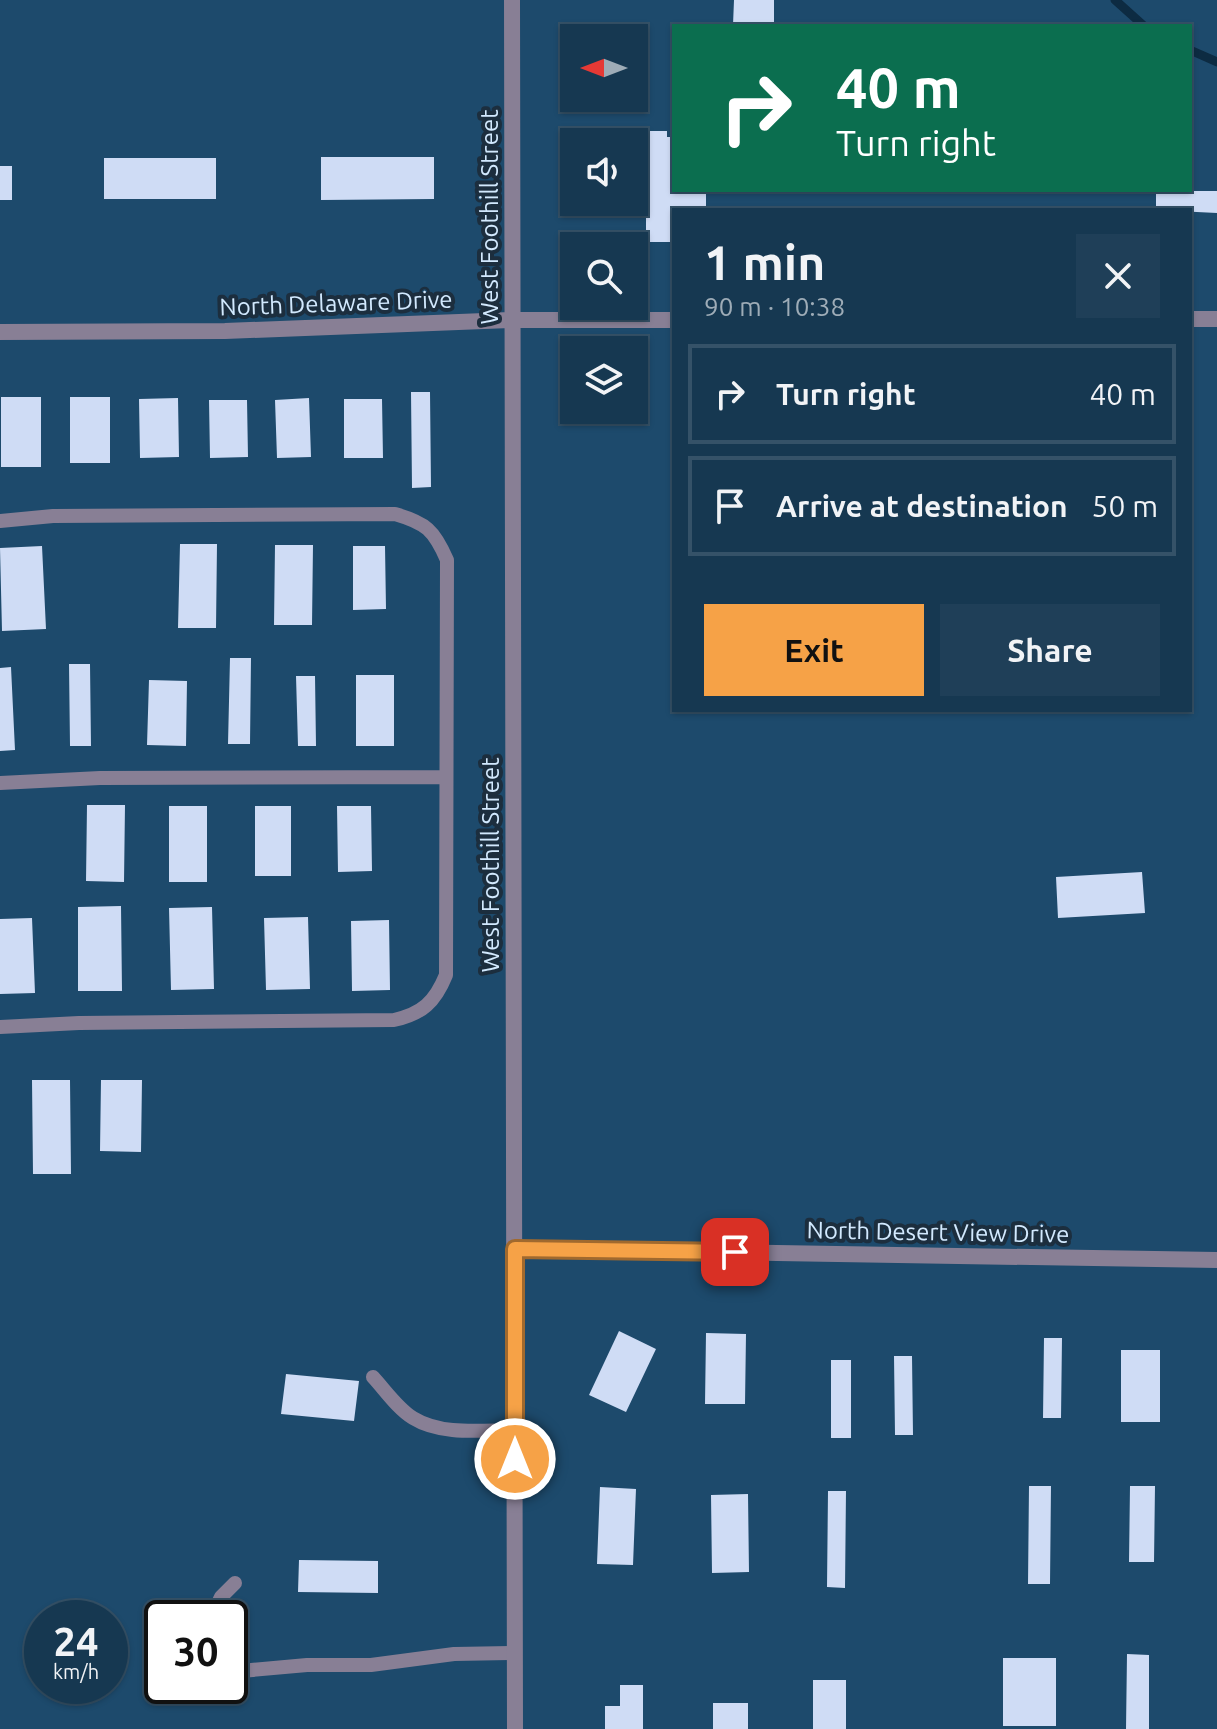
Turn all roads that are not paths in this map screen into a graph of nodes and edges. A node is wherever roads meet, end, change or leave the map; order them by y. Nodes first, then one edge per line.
1 (512, 0) edge
2 (1192, 319) edge
3 (1217, 319) edge
4 (513, 320) junction
5 (672, 320) edge
6 (0, 332) edge
7 (0, 521) edge
8 (446, 777) junction
9 (0, 783) edge
10 (0, 1027) edge
11 (515, 1249) junction
12 (1217, 1260) edge
13 (373, 1377) dead end
14 (515, 1430) junction
15 (235, 1583) dead end
16 (220, 1600) edge
17 (515, 1653) junction
18 (248, 1670) edge
19 (515, 1729) edge

1 - 4 street, West Foothill Street
2 - 3 street
4 - 5 street, North Delaware Drive
4 - 6 street, North Delaware Drive
4 - 11 street, West Foothill Street
7 - 8 lane
8 - 9 lane
8 - 10 lane
11 - 12 street, North Desert View Drive
11 - 14 street, West Foothill Street
13 - 14 lane
14 - 17 street, West Foothill Street
15 - 16 lane
17 - 18 lane
17 - 19 street, West Foothill Street

